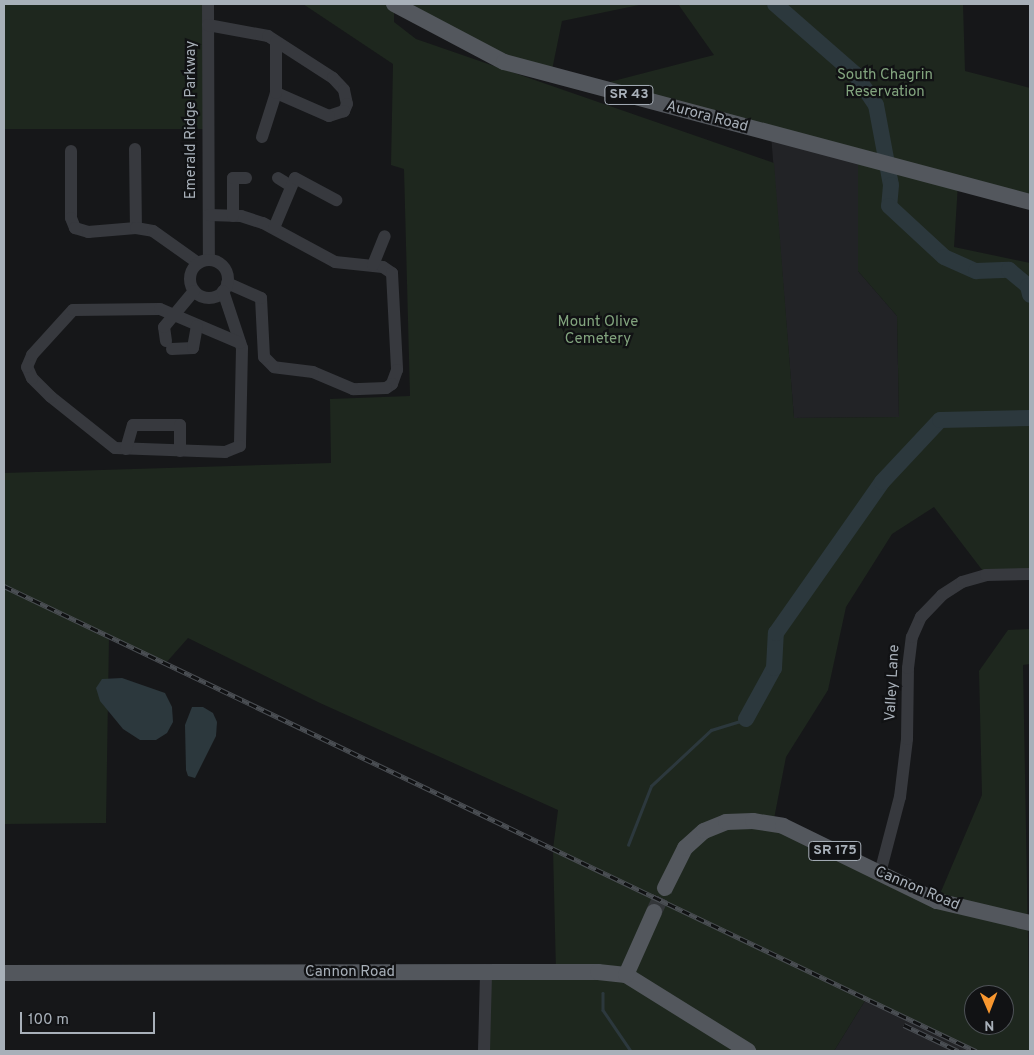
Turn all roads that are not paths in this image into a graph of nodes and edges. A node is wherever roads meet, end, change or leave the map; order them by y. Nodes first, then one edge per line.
1 (208, 4) edge
2 (394, 4) edge
3 (413, 9) edge
4 (208, 25) junction
5 (276, 42) junction
6 (276, 93) junction
7 (262, 137) dead end
8 (134, 149) dead end
9 (71, 151) dead end
10 (246, 178) dead end
11 (278, 178) dead end
12 (291, 186) junction
13 (336, 200) dead end
14 (1030, 202) edge
15 (209, 215) junction
16 (233, 216) junction
17 (136, 228) junction
18 (274, 228) junction
19 (385, 236) dead end
20 (203, 261) junction
21 (373, 265) junction
22 (225, 287) junction
23 (194, 291) junction
24 (173, 314) junction
25 (197, 326) junction
26 (240, 343) junction
27 (126, 449) junction
28 (180, 451) junction
29 (1030, 574) edge
30 (880, 873) junction
31 (665, 888) tunnel mouth
32 (654, 912) tunnel mouth
33 (1030, 923) edge
34 (4, 973) edge
35 (486, 973) junction
36 (626, 975) junction
37 (484, 1051) edge
38 (748, 1051) edge

1 - 4 street, Emerald Ridge Parkway
2 - 3 main road, Aurora Road / SR 43
3 - 14 main road, Aurora Road / SR 43
4 - 5 street, Emerald Ridge Parkway
4 - 15 street, Emerald Ridge Parkway
5 - 6 street
5 - 6 street, Emerald Ridge Parkway
6 - 7 street
8 - 17 street
9 - 17 street
10 - 16 street
11 - 12 street
12 - 13 street
12 - 18 street
15 - 16 street, Emerald Ridge Parkway
15 - 20 street, Emerald Ridge Parkway
16 - 18 street, Emerald Ridge Parkway
17 - 20 street
18 - 21 street, Emerald Ridge Parkway
19 - 21 street
20 - 22 street
20 - 23 street
21 - 22 street, Emerald Ridge Parkway
22 - 23 street
22 - 26 street
23 - 24 street
24 - 25 street
24 - 25 street
24 - 27 street
25 - 26 street
26 - 28 street
27 - 28 street
27 - 28 street
29 - 30 street, Valley Lane
30 - 31 main road, Cannon Road / SR 175
30 - 33 main road, Cannon Road / SR 175
32 - 36 main road
34 - 35 main road, Cannon Road
35 - 36 main road, Cannon Road
35 - 37 street
36 - 38 main road

